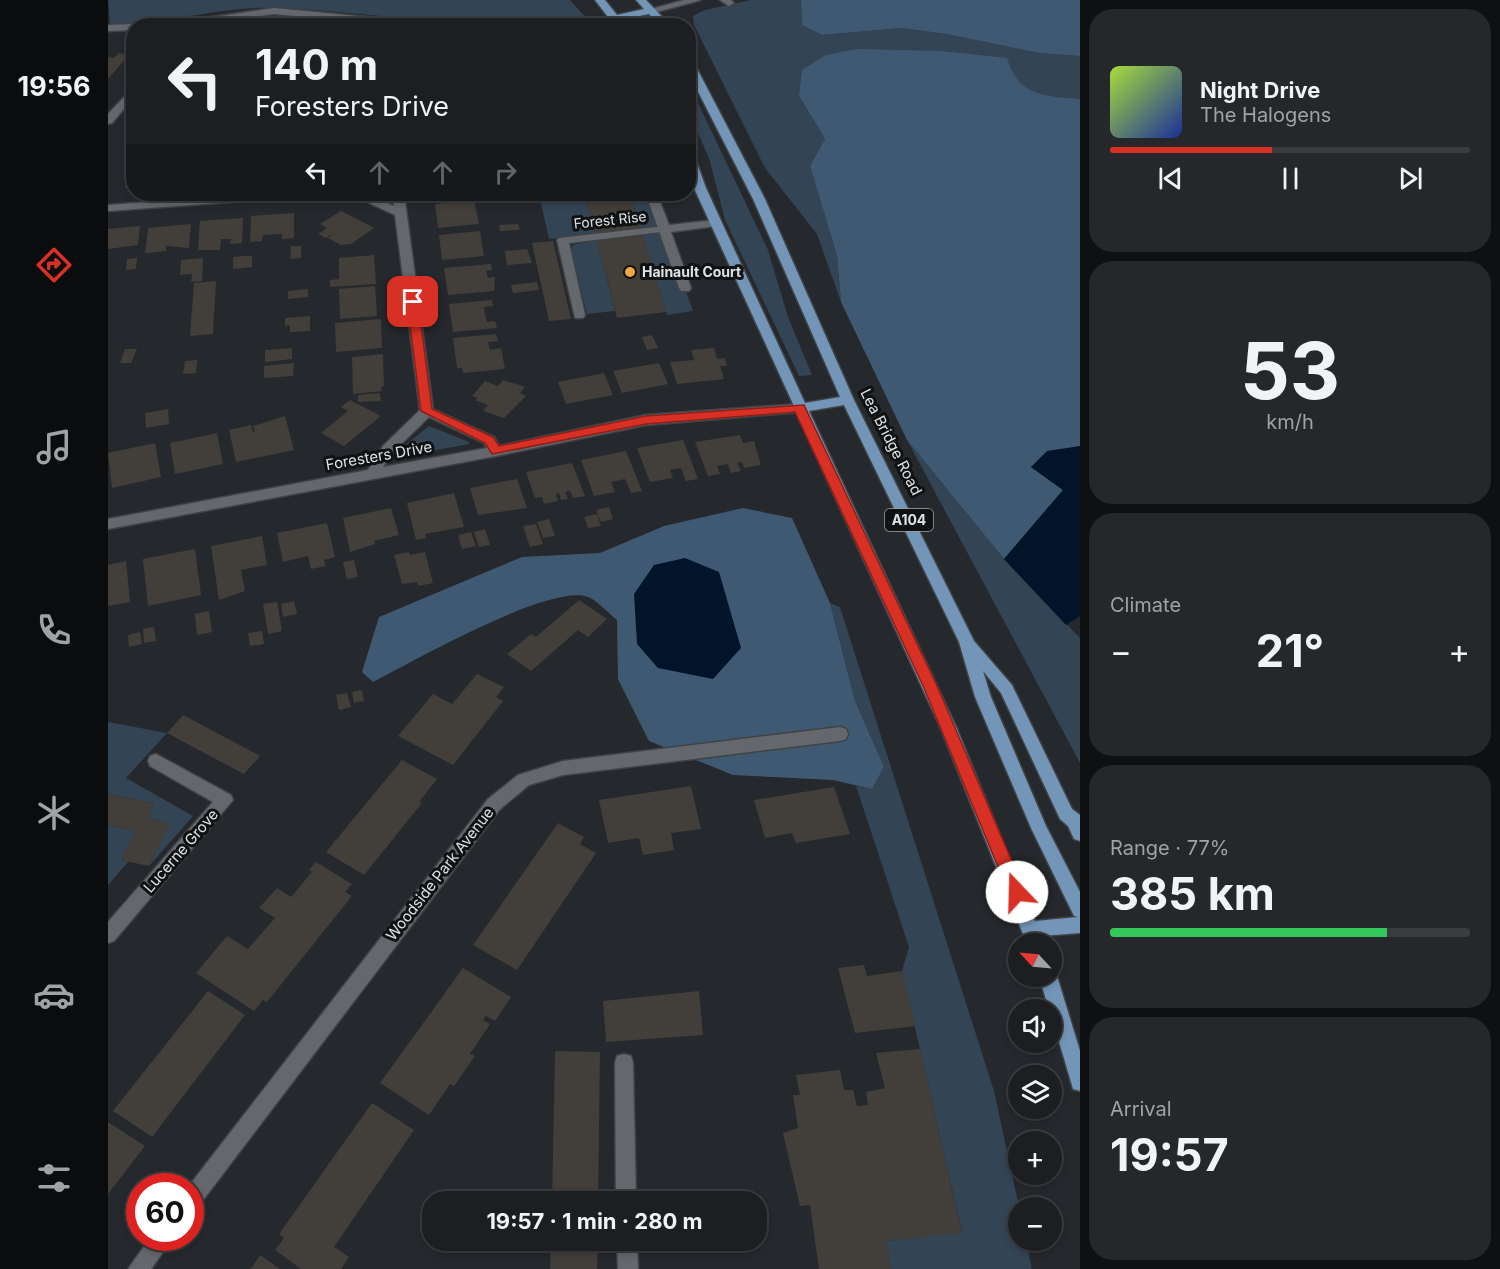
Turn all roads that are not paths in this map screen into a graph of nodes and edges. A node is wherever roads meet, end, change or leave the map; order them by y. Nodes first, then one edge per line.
1 (600, 0) edge
2 (641, 0) edge
3 (696, 0) edge
4 (653, 10) junction
5 (221, 18) edge
6 (346, 18) edge
7 (615, 18) edge
8 (639, 18) edge
9 (660, 18) edge
10 (126, 27) edge
11 (108, 28) edge
12 (696, 76) edge
13 (126, 99) edge
14 (110, 116) edge
15 (696, 176) edge
16 (204, 201) edge
17 (373, 201) edge
18 (399, 201) edge
19 (655, 201) edge
20 (108, 208) edge
21 (402, 214) junction
22 (716, 223) junction
23 (665, 229) junction
24 (685, 288) dead end
25 (579, 315) dead end
26 (848, 400) junction
27 (799, 408) junction
28 (426, 411) junction
29 (496, 451) junction
30 (373, 473) junction
31 (108, 524) edge
32 (967, 642) junction
33 (840, 734) dead end
34 (156, 761) dead end
35 (1080, 834) edge
36 (1080, 909) edge
37 (1080, 925) edge
38 (1033, 933) edge
39 (1047, 933) edge
40 (108, 935) edge
41 (1051, 987) edge
42 (624, 1063) dead end
43 (1080, 1082) edge
44 (204, 1183) edge
45 (626, 1191) edge
46 (153, 1251) edge
47 (627, 1251) edge
48 (138, 1269) edge
49 (628, 1269) edge

1 - 7 main road
2 - 4 main road
3 - 4 street
4 - 8 main road
4 - 9 main road
5 - 6 street
10 - 11 street
12 - 26 main road, Lea Bridge Road / A104
13 - 14 street
15 - 22 main road
16 - 20 street
17 - 21 street
18 - 21 street
19 - 23 street, Forest Rise
21 - 28 street
22 - 23 street, Forest Rise
22 - 27 main road
23 - 24 street, Forest Rise
23 - 25 street, Forest Rise
26 - 27 main road
26 - 32 main road, Lea Bridge Road / A104
27 - 29 street, Foresters Drive
27 - 38 main road
28 - 29 street
28 - 30 street
29 - 30 street, Foresters Drive
30 - 31 street, Foresters Drive
32 - 35 main road, A104
32 - 36 main road, Lea Bridge Road / A104
33 - 44 street, Woodside Park Avenue
34 - 40 street, Lucerne Grove
37 - 39 main road
41 - 43 main road
42 - 45 street
46 - 48 street
47 - 49 street

